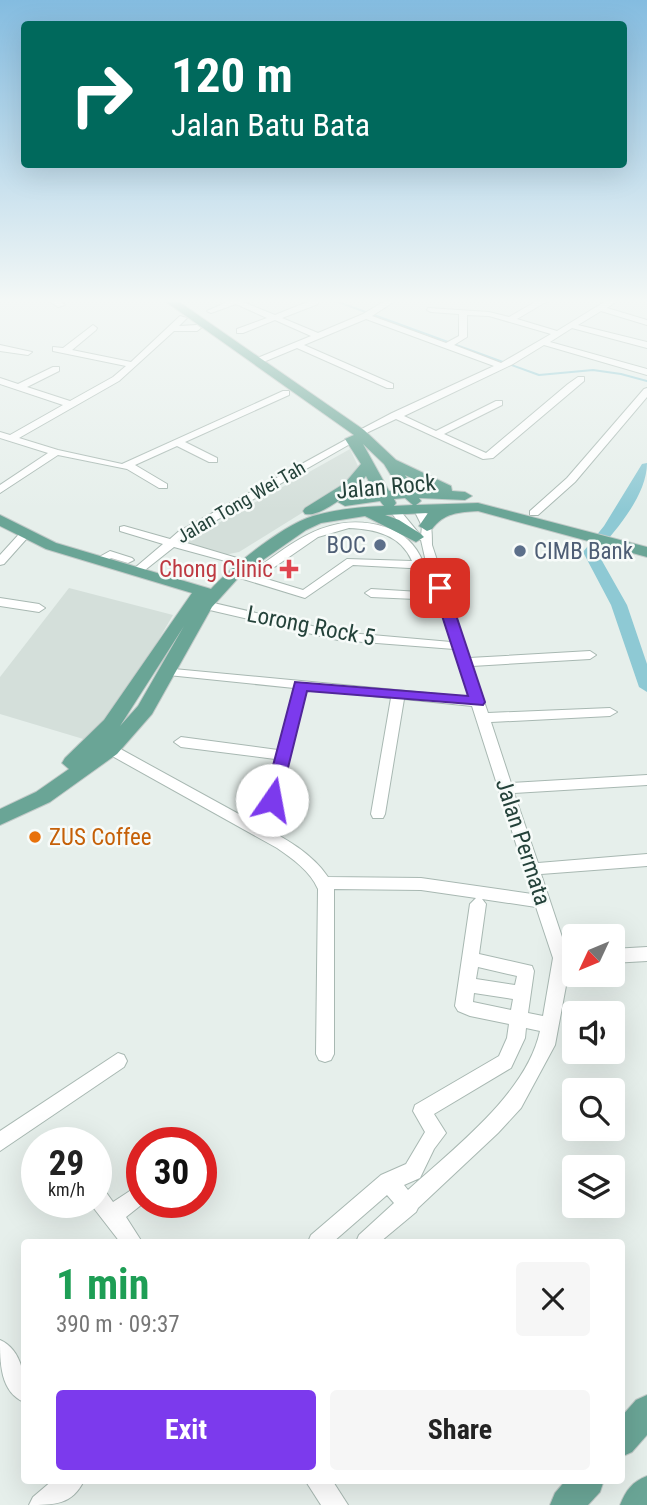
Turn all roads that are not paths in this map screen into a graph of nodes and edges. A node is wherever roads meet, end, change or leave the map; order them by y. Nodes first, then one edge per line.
1 (56, 369) dead end
2 (128, 369) edge
3 (254, 369) edge
4 (260, 369) edge
5 (269, 369) edge
6 (352, 369) edge
7 (494, 369) edge
8 (582, 380) dead end
9 (0, 382) edge
10 (390, 386) dead end
11 (19, 387) junction
12 (282, 390) junction
13 (647, 391) edge
14 (499, 403) dead end
15 (70, 404) junction
16 (395, 415) junction
17 (437, 434) junction
18 (0, 435) edge
19 (356, 436) junction
20 (11, 438) junction
21 (177, 442) junction
22 (56, 452) junction
23 (213, 460) dead end
24 (390, 462) junction
25 (368, 464) junction
26 (127, 465) junction
27 (163, 486) dead end
28 (0, 490) edge
29 (408, 493) junction
30 (383, 495) junction
31 (464, 502) junction
32 (418, 508) junction
33 (394, 510) junction
34 (310, 511) junction
35 (351, 512) junction
36 (534, 513) junction
37 (0, 520) edge
38 (124, 529) dead end
39 (584, 531) junction
40 (25, 534) junction
41 (423, 536) junction
42 (615, 539) junction
43 (170, 542) junction
44 (647, 543) edge
45 (647, 552) edge
46 (0, 562) edge
47 (132, 566) junction
48 (426, 566) junction
49 (239, 570) junction
50 (371, 593) dead end
51 (443, 597) junction
52 (204, 598) junction
53 (0, 602) edge
54 (39, 608) dead end
55 (459, 646) junction
56 (590, 655) dead end
57 (464, 662) junction
58 (168, 671) junction
59 (301, 685) junction
60 (398, 695) junction
61 (478, 702) junction
62 (610, 712) dead end
63 (483, 718) junction
64 (181, 742) dead end
65 (110, 750) junction
66 (282, 755) junction
67 (643, 780) edge
68 (506, 788) junction
69 (0, 807) edge
70 (378, 814) dead end
71 (0, 818) edge
72 (248, 825) junction
73 (647, 860) edge
74 (532, 869) junction
75 (324, 883) junction
76 (543, 902) junction
77 (478, 904) dead end
78 (562, 945) edge
79 (647, 954) edge
80 (625, 955) edge
81 (470, 959) junction
82 (562, 980) edge
83 (467, 985) junction
84 (524, 994) junction
85 (519, 1019) junction
86 (550, 1025) junction
87 (325, 1054) dead end
88 (118, 1061) dead end
89 (0, 1142) edge
90 (388, 1182) junction
91 (126, 1204) edge
92 (409, 1205) junction
93 (112, 1215) edge
94 (112, 1217) edge
95 (130, 1239) edge
96 (322, 1239) edge
97 (369, 1239) edge
98 (0, 1351) edge
99 (21, 1386) edge
100 (647, 1411) edge
101 (625, 1436) edge
102 (67, 1484) edge
103 (320, 1484) edge
104 (585, 1484) edge
105 (647, 1492) edge
106 (41, 1505) edge
107 (336, 1505) edge
108 (567, 1505) edge
109 (636, 1505) edge

1 - 11 street
2 - 15 street
3 - 12 main road
4 - 12 main road
5 - 19 main road
6 - 10 street
7 - 16 street, Jalan Tong Wei Tah
8 - 17 street
9 - 11 street
11 - 15 street
12 - 19 main road
12 - 21 street
13 - 36 street
14 - 17 street
15 - 20 street
16 - 17 street
16 - 19 street, Jalan Tong Wei Tah
18 - 20 street
19 - 24 main road
19 - 25 main road
19 - 43 street, Jalan Tong Wei Tah
20 - 22 street
21 - 23 street
21 - 26 street
22 - 26 street
22 - 28 street
24 - 29 main road
24 - 31 main road
25 - 30 main road
25 - 34 main road
26 - 27 street
29 - 30 main road, Jalan Rock
29 - 31 main road, Jalan Rock
29 - 32 main road
30 - 33 main road
30 - 34 main road, Jalan Rock
31 - 32 main road, Jalan Rock
31 - 36 main road, Jalan Rock
31 - 39 main road, Jalan Rock
31 - 41 main road
32 - 33 main road, Jalan Rock
32 - 41 street, Jalan Permata
33 - 35 main road, Jalan Rock
33 - 41 street
34 - 49 main road, Jalan Rock
35 - 41 main road
35 - 49 main road, Jalan Rock
36 - 39 main road, Jalan Rock
37 - 40 main road
38 - 43 street
39 - 42 main road, Jalan Rock
40 - 46 street
40 - 47 main road
41 - 48 street, Jalan Permata
42 - 44 main road, Jalan Rock
42 - 45 main road, Jalan Rock
43 - 47 street, Jalan Tong Wei Tah
43 - 49 street
47 - 52 main road
48 - 49 street
48 - 49 street
48 - 51 street, Jalan Permata
49 - 52 main road, Jalan Rock
50 - 51 street
51 - 55 street, Jalan Permata
52 - 55 street, Lorong Rock 5
52 - 58 main road, Jalan Rock
52 - 69 main road, Jalan Rock
53 - 54 street
55 - 57 street, Jalan Permata
56 - 57 street
57 - 61 street, Jalan Permata
58 - 59 street
58 - 65 main road, Jalan Rock
59 - 60 street
59 - 66 street
60 - 61 street
60 - 70 street
61 - 63 street, Jalan Permata
62 - 63 street
63 - 68 street, Jalan Permata
64 - 66 street
65 - 71 main road, Jalan Rock
65 - 72 street
66 - 72 street
67 - 68 street
68 - 74 street, Jalan Permata
72 - 75 street
73 - 74 street
74 - 76 street, Jalan Permata
75 - 76 street
75 - 87 street
76 - 78 street, Jalan Permata
77 - 81 street
79 - 80 street
81 - 83 street
81 - 84 street
82 - 86 street, Jalan Permata
83 - 84 street
83 - 85 street
84 - 85 street
85 - 86 street
85 - 90 street
86 - 92 street, Jalan Permata
88 - 89 street
90 - 92 street
90 - 96 street
91 - 93 street
92 - 97 street, Jalan Permata
94 - 95 street
98 - 99 street
100 - 101 main road
102 - 106 street
103 - 107 street
104 - 108 main road
105 - 109 main road

